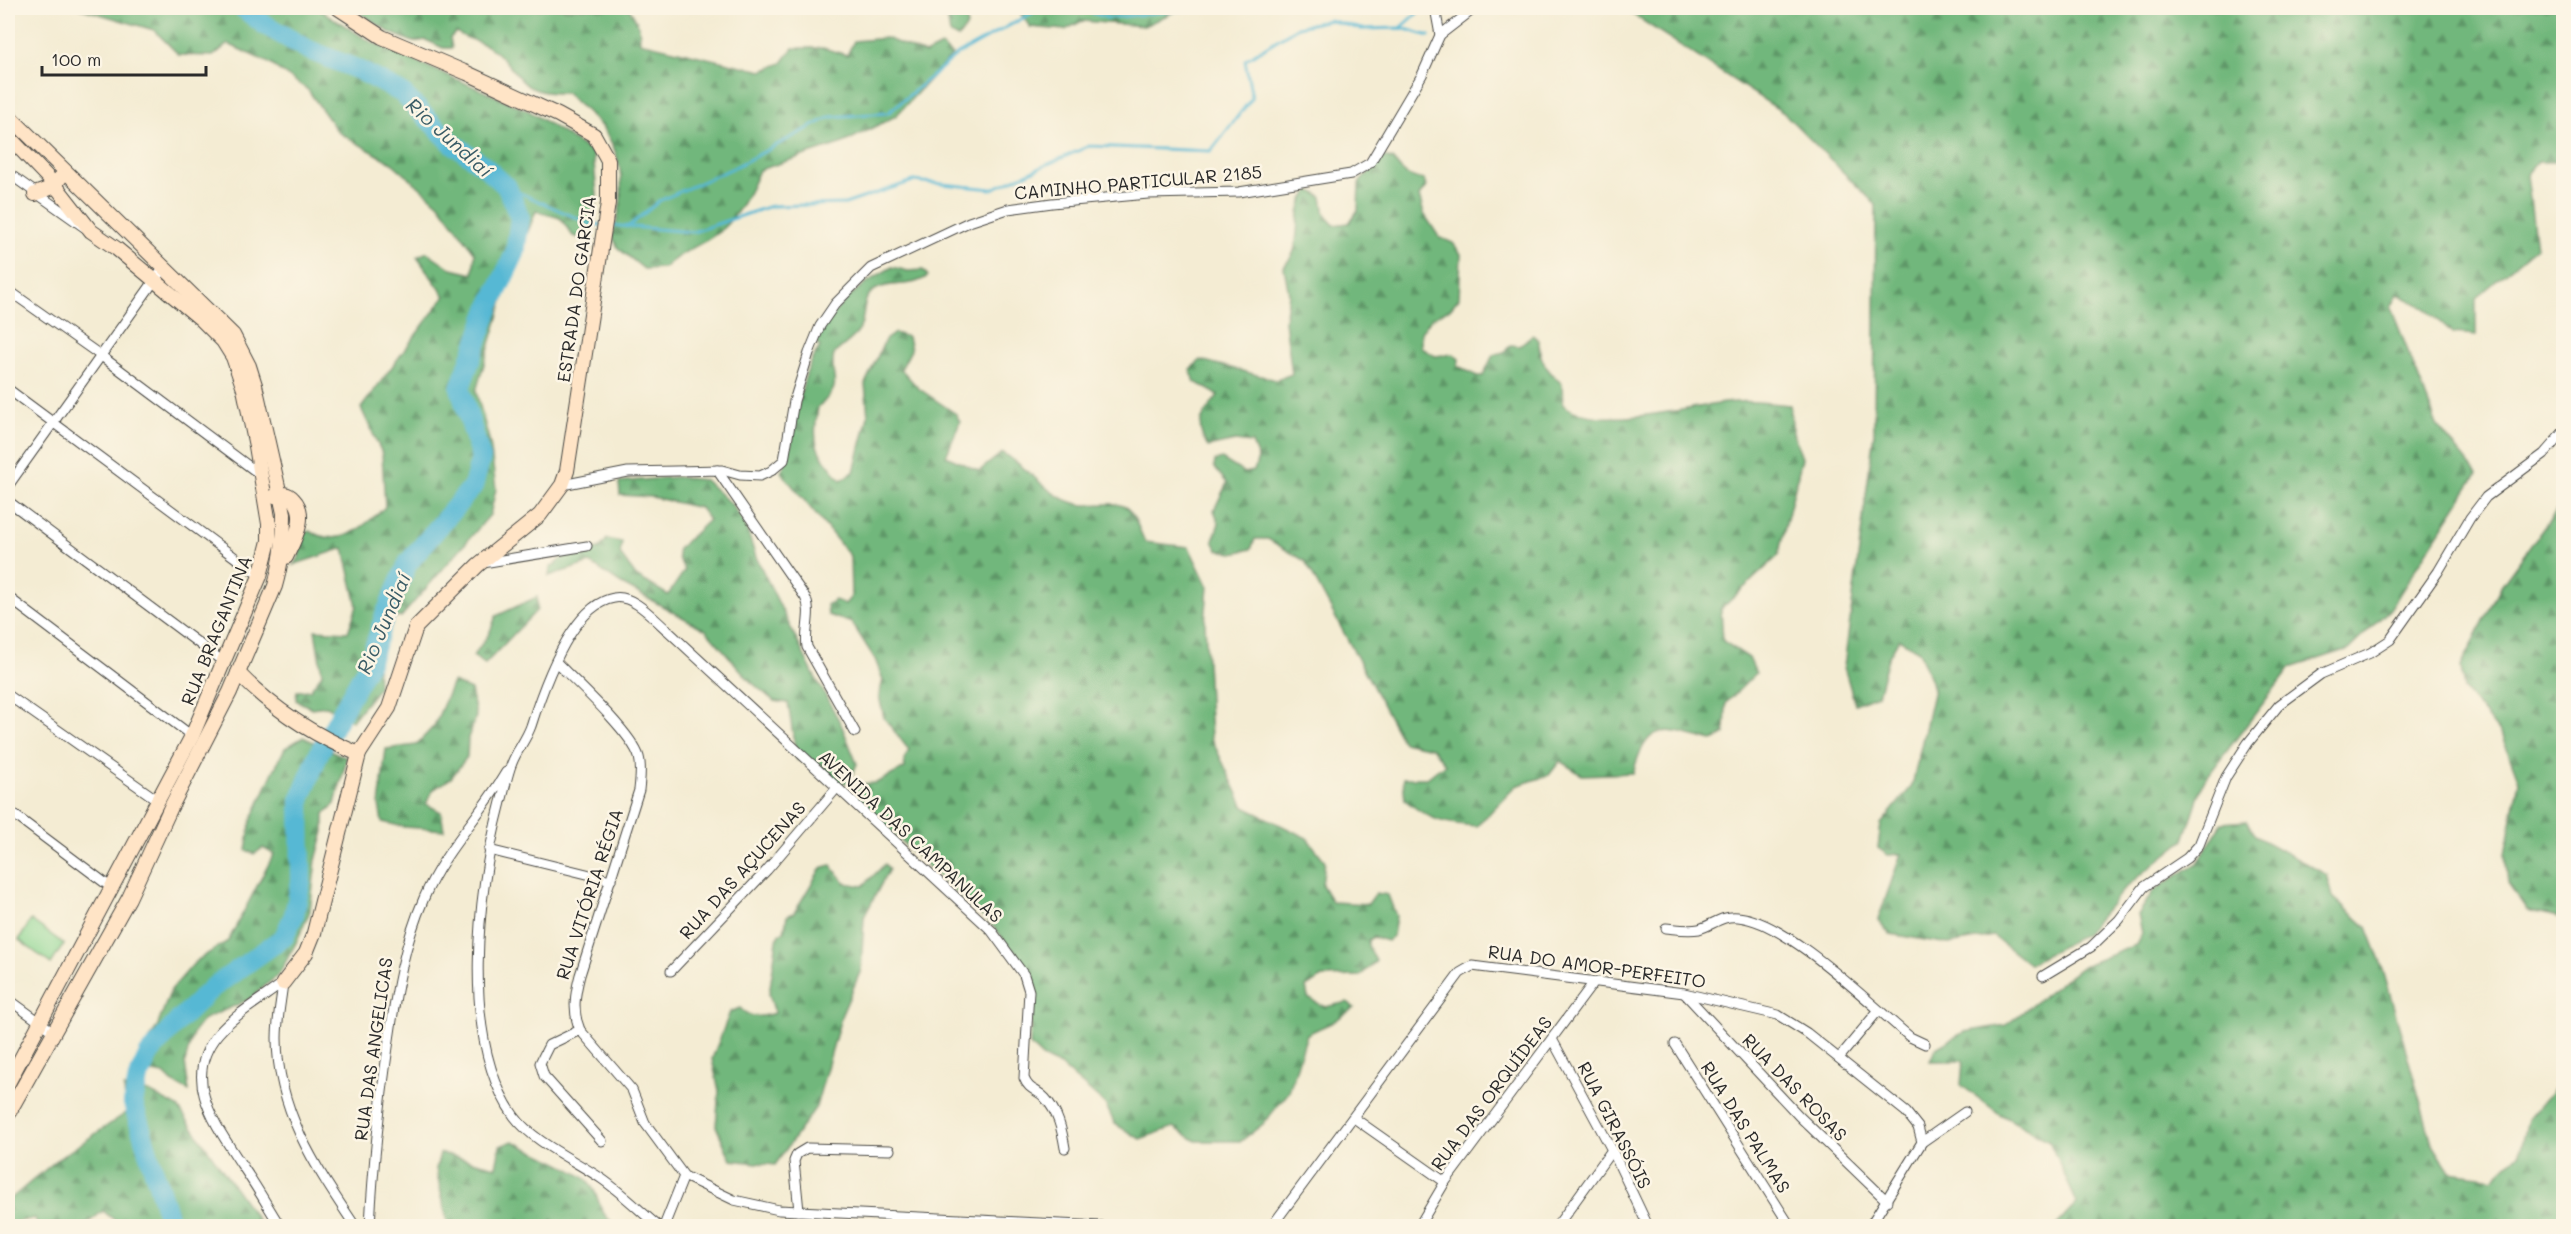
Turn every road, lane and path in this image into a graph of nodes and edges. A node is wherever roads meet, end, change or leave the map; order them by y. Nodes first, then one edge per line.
1 (338, 8) edge
2 (1435, 8) edge
3 (1475, 8) edge
4 (1440, 35) junction
5 (8, 115) edge
6 (8, 136) edge
7 (64, 170) junction
8 (8, 173) edge
9 (55, 185) junction
10 (35, 194) junction
11 (106, 210) junction
12 (77, 211) junction
13 (91, 231) junction
14 (159, 275) junction
15 (8, 290) edge
16 (100, 355) junction
17 (8, 388) edge
18 (53, 422) junction
19 (2564, 431) edge
20 (256, 446) junction
21 (271, 453) junction
22 (717, 470) junction
23 (262, 476) junction
24 (562, 485) junction
25 (8, 486) edge
26 (280, 494) junction
27 (8, 501) edge
28 (266, 501) junction
29 (586, 546) dead end
30 (478, 565) junction
31 (260, 576) junction
32 (8, 597) edge
33 (629, 599) joint
34 (556, 662) junction
35 (225, 663) junction
36 (234, 683) junction
37 (8, 695) edge
38 (264, 699) junction
39 (855, 732) dead end
40 (192, 736) junction
41 (359, 754) junction
42 (512, 762) junction
43 (836, 789) junction
44 (156, 800) junction
45 (8, 810) edge
46 (489, 849) junction
47 (610, 879) junction
48 (113, 889) junction
49 (1666, 928) dead end
50 (671, 971) dead end
51 (2043, 976) dead end
52 (1594, 982) junction
53 (283, 983) junction
54 (1684, 993) junction
55 (8, 999) edge
56 (1878, 1011) junction
57 (40, 1023) junction
58 (580, 1030) junction
59 (55, 1033) junction
60 (1552, 1039) junction
61 (1675, 1044) dead end
62 (1925, 1044) dead end
63 (1839, 1058) junction
64 (8, 1083) edge
65 (1965, 1112) dead end
66 (8, 1114) edge
67 (1354, 1118) junction
68 (602, 1141) dead end
69 (1922, 1142) junction
70 (1065, 1148) dead end
71 (890, 1150) dead end
72 (1612, 1150) junction
73 (684, 1176) junction
74 (1445, 1182) junction
75 (1887, 1201) junction
76 (799, 1211) junction
77 (892, 1216) junction
78 (1043, 1224) edge
79 (280, 1227) edge
80 (355, 1227) edge
81 (370, 1227) edge
82 (658, 1227) edge
83 (664, 1227) edge
84 (888, 1227) edge
85 (1102, 1227) edge
86 (1272, 1227) edge
87 (1419, 1227) edge
88 (1557, 1227) edge
89 (1648, 1227) edge
90 (1790, 1227) edge
91 (1870, 1227) edge

1 - 24 main road, ESTRADA DO GARCIA
2 - 4 street
3 - 4 street, CAMINHO PARTICULAR 2185
4 - 22 street, CAMINHO PARTICULAR 2185
5 - 7 main road
6 - 9 main road, RUA BRAGANTINA
7 - 9 main road
7 - 11 main road
8 - 10 street
9 - 10 main road
9 - 12 main road, RUA BRAGANTINA
10 - 13 street
11 - 12 main road
11 - 14 main road
12 - 13 main road, RUA BRAGANTINA
13 - 14 main road, RUA BRAGANTINA
14 - 16 street
14 - 20 main road, RUA BRAGANTINA
14 - 21 main road, RUA BRAGANTINA
15 - 16 street
16 - 18 street
16 - 23 street
17 - 18 street
18 - 25 street
18 - 31 street
19 - 51 street
20 - 21 main road
20 - 23 main road, RUA BRAGANTINA
21 - 26 main road, RUA BRAGANTINA
22 - 24 street
22 - 39 street
23 - 28 main road, RUA BRAGANTINA
24 - 30 main road
26 - 28 main road
26 - 36 main road, RUA BRAGANTINA
27 - 35 street
28 - 31 main road, RUA BRAGANTINA
29 - 30 street
30 - 41 main road
31 - 35 main road, RUA BRAGANTINA
32 - 40 street
33 - 34 street, RUA DAS ANGELICAS
33 - 43 street, AVENIDA DAS CAMPANULAS
34 - 42 street, RUA DAS ANGELICAS
34 - 47 street, RUA VITÓRIA RÉGIA
35 - 40 main road, RUA BRAGANTINA
36 - 38 main road
36 - 38 main road
36 - 59 main road, RUA BRAGANTINA
37 - 44 street
38 - 41 main road
40 - 44 main road, RUA BRAGANTINA
41 - 53 main road
42 - 46 street
42 - 81 street, RUA DAS ANGELICAS
43 - 50 street, RUA DAS AÇUCENAS
43 - 70 street, AVENIDA DAS CAMPANULAS
44 - 48 main road, RUA BRAGANTINA
45 - 48 street
46 - 47 street
46 - 82 street
47 - 58 street, RUA VITÓRIA RÉGIA
48 - 57 main road, RUA BRAGANTINA
49 - 56 street
52 - 54 street, RUA DO AMOR-PERFEITO
52 - 60 street, RUA DAS ORQUÍDEAS
52 - 67 street, RUA DO AMOR-PERFEITO
53 - 79 street
53 - 80 street
54 - 63 street, RUA DO AMOR-PERFEITO
54 - 75 street, RUA DAS ROSAS
55 - 57 street
56 - 62 street
56 - 63 street
57 - 59 street
57 - 64 main road, RUA BRAGANTINA
58 - 68 street
58 - 73 street
59 - 66 main road, RUA BRAGANTINA
60 - 72 street, RUA GIRASSÓIS
60 - 74 street, RUA DAS ORQUÍDEAS
61 - 90 street, RUA DAS PALMAS
63 - 69 street, RUA DO AMOR-PERFEITO
65 - 69 street
67 - 74 street
67 - 86 street, RUA DO AMOR-PERFEITO
69 - 75 street
71 - 76 street
72 - 88 street
72 - 89 street, RUA GIRASSÓIS
73 - 76 street
73 - 83 street
74 - 87 street, RUA DAS ORQUÍDEAS
75 - 91 street
76 - 77 street
77 - 78 street
77 - 84 street
78 - 85 street

